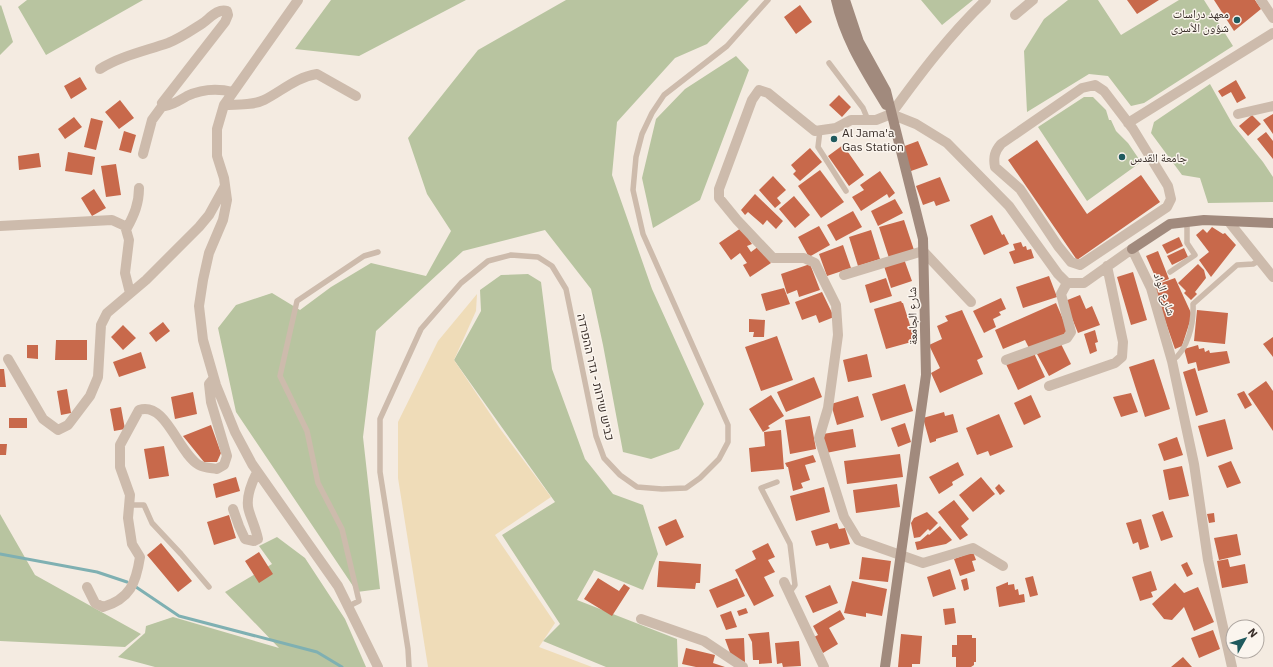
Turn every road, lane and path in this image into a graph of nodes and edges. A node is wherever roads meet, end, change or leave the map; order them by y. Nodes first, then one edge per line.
1 (298, 0) edge
2 (768, 0) edge
3 (836, 0) edge
4 (845, 0) edge
5 (986, 0) edge
6 (1033, 0) edge
7 (1261, 0) edge
8 (1015, 15) dead end
9 (1273, 18) edge
10 (1273, 33) edge
11 (829, 63) dead end
12 (100, 70) dead end
13 (233, 92) junction
14 (356, 96) dead end
15 (163, 105) junction
16 (224, 105) junction
17 (1273, 106) edge
18 (891, 114) junction
19 (1238, 114) dead end
20 (868, 120) junction
21 (1128, 123) junction
22 (820, 130) junction
23 (143, 154) dead end
24 (226, 186) junction
25 (139, 188) dead end
26 (846, 191) dead end
27 (1187, 222) junction
28 (1229, 222) junction
29 (1273, 223) edge
30 (0, 226) edge
31 (127, 228) junction
32 (1132, 249) junction
33 (923, 251) junction
34 (378, 252) dead end
35 (1260, 260) junction
36 (1107, 266) junction
37 (1170, 272) dead end
38 (844, 275) dead end
39 (1273, 277) edge
40 (1067, 282) junction
41 (130, 293) junction
42 (971, 302) dead end
43 (8, 359) dead end
44 (1006, 360) dead end
45 (1172, 361) junction
46 (214, 378) junction
47 (1049, 386) dead end
48 (257, 472) junction
49 (777, 482) dead end
50 (130, 505) junction
51 (233, 509) dead end
52 (902, 556) junction
53 (1003, 566) dead end
54 (784, 582) dead end
55 (87, 587) dead end
56 (209, 587) dead end
57 (788, 593) junction
58 (349, 606) junction
59 (641, 619) dead end
60 (378, 667) edge
61 (409, 667) edge
62 (743, 667) edge
63 (824, 667) edge
64 (885, 667) edge
65 (1232, 667) edge

1 - 13 street
2 - 61 lane, כביש שירות - גדר ההפרדה
3 - 18 main road
4 - 18 main road
5 - 18 street
6 - 8 street
7 - 9 street
10 - 21 street
11 - 20 lane
12 - 15 street
13 - 15 street
13 - 16 street
14 - 16 street
15 - 23 street
16 - 24 street
17 - 19 street
18 - 20 street
18 - 33 main road, شارع الجامعة
18 - 40 street
20 - 22 street
21 - 21 street
22 - 26 lane
22 - 52 street
24 - 41 street
24 - 46 street
25 - 31 street
27 - 28 main road
27 - 32 main road
27 - 37 lane
28 - 29 main road
28 - 35 street
30 - 31 street
31 - 41 street
32 - 36 street
32 - 45 street, شارع الواد
33 - 38 street
33 - 42 street
33 - 52 main road, شارع الجامعة
34 - 58 lane
35 - 39 street
35 - 45 lane
36 - 40 street
36 - 47 street
40 - 44 street
41 - 43 street
45 - 65 street, شارع الواد
46 - 48 street
46 - 50 street
48 - 51 street
48 - 58 street
49 - 57 lane
50 - 55 street
50 - 56 lane
52 - 53 street
52 - 64 main road, شارع الجامعة
54 - 57 street
57 - 63 street
58 - 60 street
59 - 62 street

